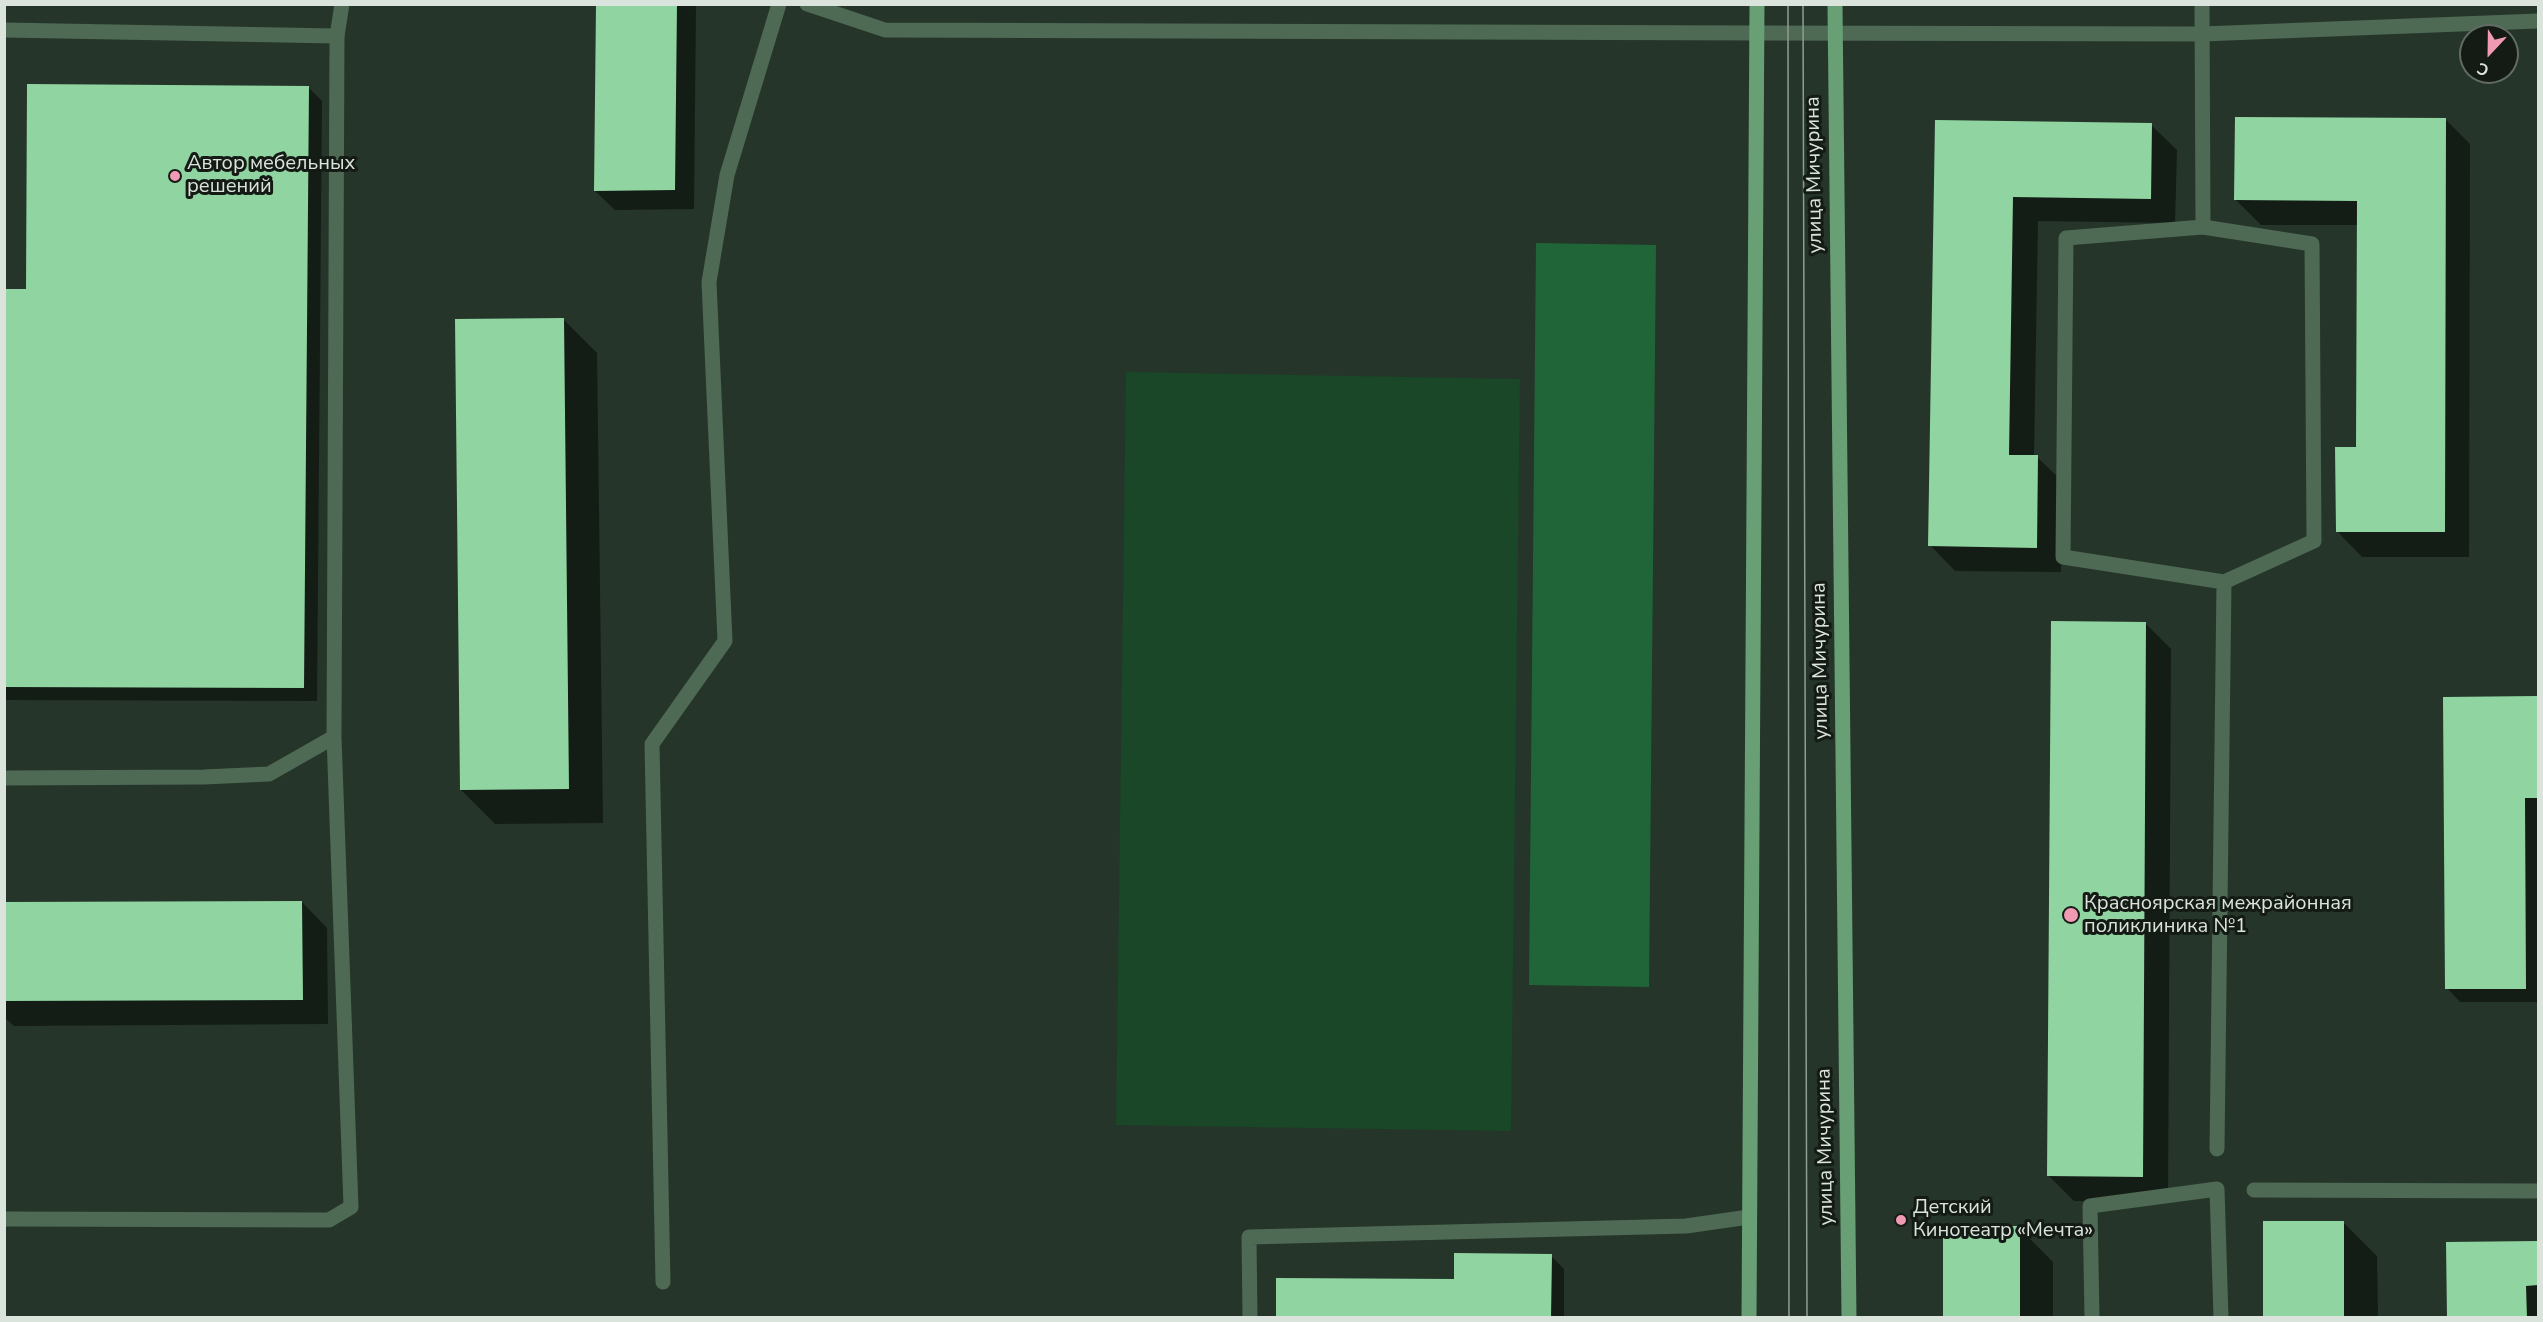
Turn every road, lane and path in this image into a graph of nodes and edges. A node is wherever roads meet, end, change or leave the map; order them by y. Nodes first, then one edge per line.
1 (342, 4) edge
2 (779, 4) edge
3 (807, 4) edge
4 (1757, 4) edge
5 (1835, 4) edge
6 (2202, 4) edge
7 (2538, 21) edge
8 (4, 30) edge
9 (1756, 33) junction
10 (1834, 34) junction
11 (2202, 34) junction
12 (337, 36) junction
13 (2203, 227) junction
14 (2224, 582) junction
15 (334, 737) junction
16 (4, 778) edge
17 (2217, 1149) dead end
18 (2254, 1190) dead end
19 (2538, 1191) edge
20 (1749, 1217) junction
21 (4, 1219) edge
22 (663, 1282) dead end
23 (1250, 1317) edge
24 (1749, 1317) edge
25 (1849, 1317) edge
26 (2092, 1317) edge
27 (2220, 1317) edge

1 - 12 street
2 - 22 street
3 - 9 street
4 - 9 main road
5 - 10 main road, улица Мичурина
6 - 11 street
7 - 11 street
8 - 12 street
9 - 10 street
9 - 20 main road
10 - 11 street
10 - 25 main road, улица Мичурина
11 - 13 street
12 - 15 street
13 - 14 street
13 - 14 street
14 - 17 street
15 - 16 street
15 - 21 street
18 - 19 street
20 - 23 street
20 - 24 main road
26 - 27 street

